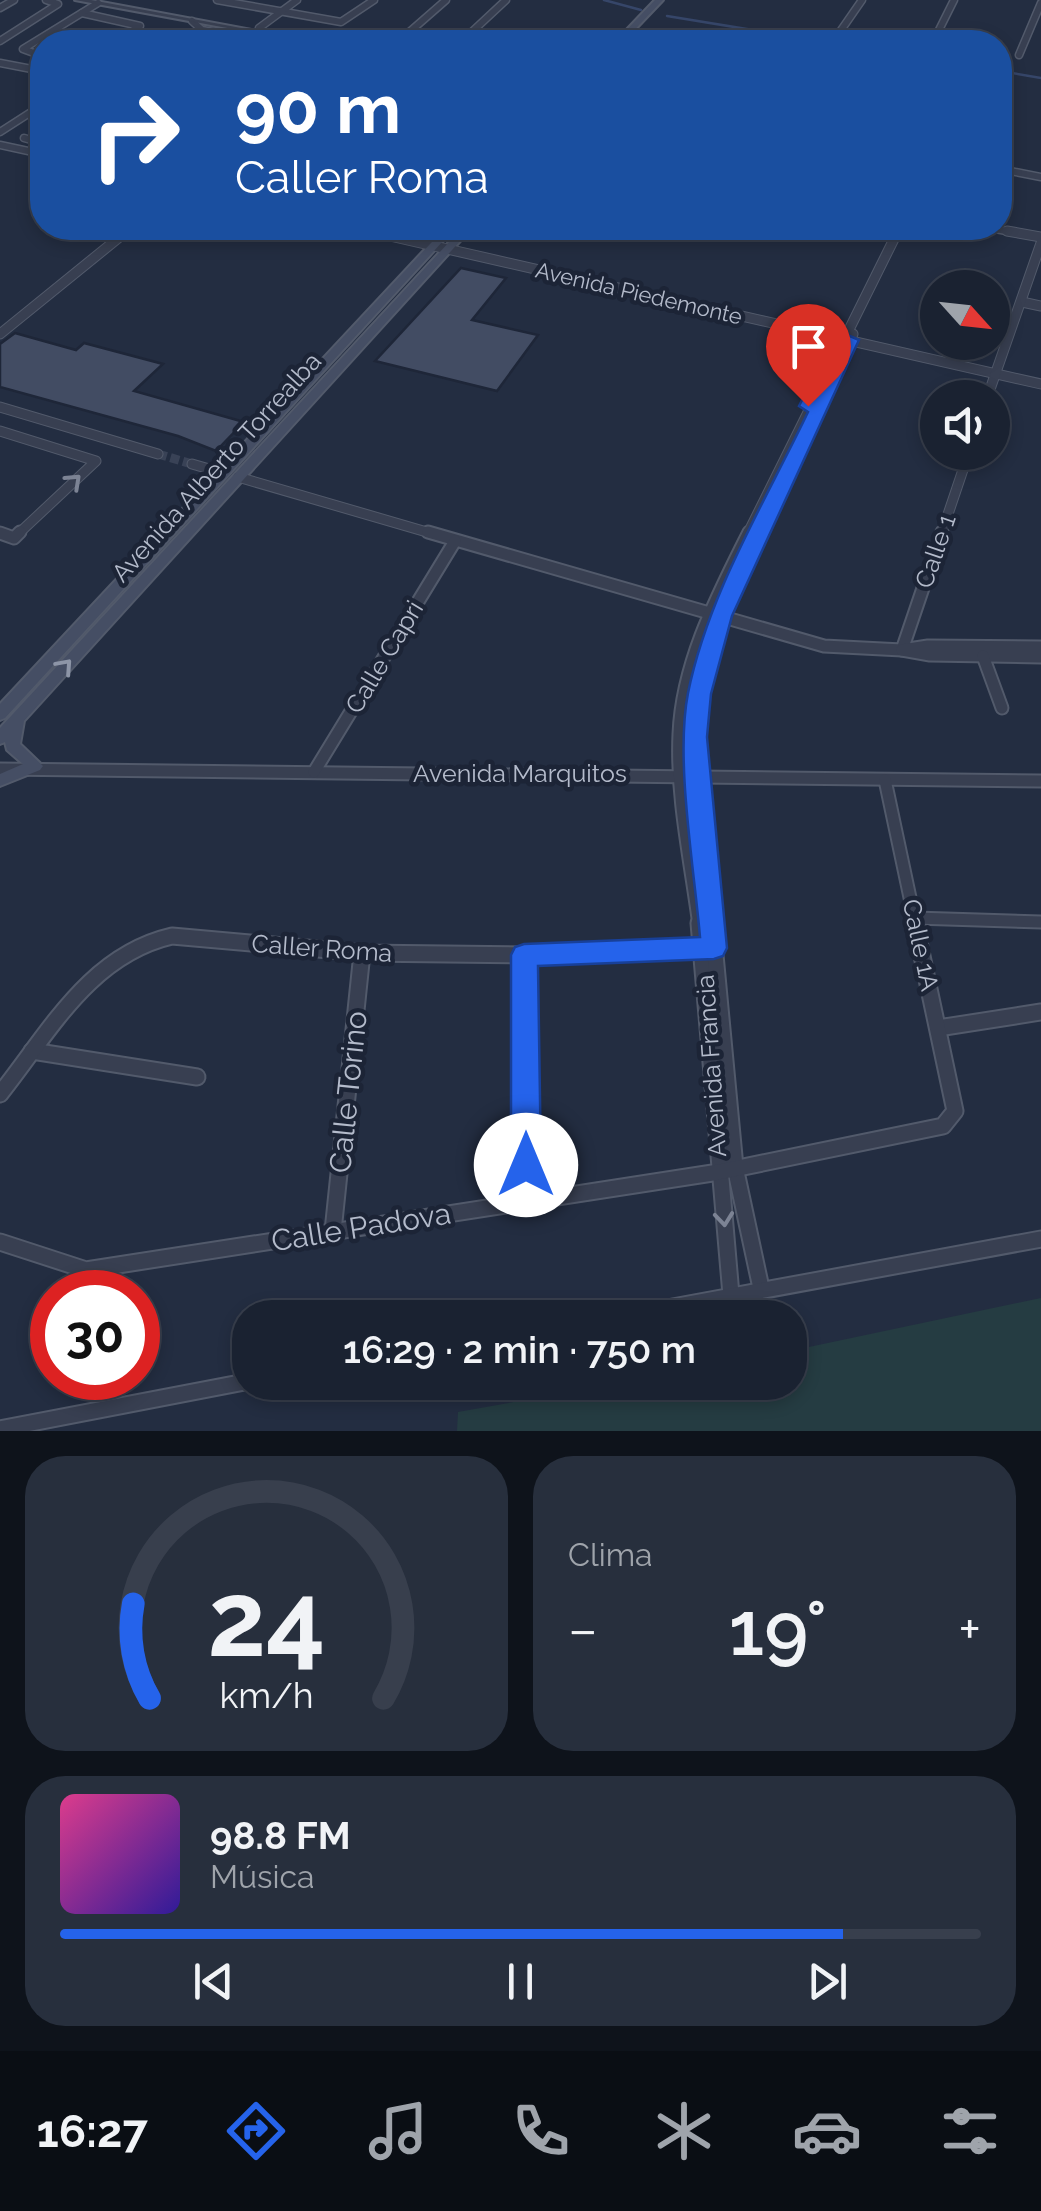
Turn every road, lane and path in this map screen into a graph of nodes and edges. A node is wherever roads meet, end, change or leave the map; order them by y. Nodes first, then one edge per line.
1 (14, 0) edge
2 (46, 0) edge
3 (79, 0) edge
4 (108, 0) edge
5 (217, 0) edge
6 (286, 0) edge
7 (297, 0) edge
8 (374, 0) edge
9 (446, 0) edge
10 (506, 0) edge
11 (658, 0) edge
12 (671, 0) edge
13 (862, 0) edge
14 (954, 0) edge
15 (243, 2) edge
16 (98, 4) junction
17 (1041, 4) edge
18 (0, 8) edge
19 (277, 11) junction
20 (82, 13) junction
21 (192, 20) junction
22 (254, 27) junction
23 (54, 30) edge
24 (133, 30) edge
25 (204, 30) edge
26 (247, 30) edge
27 (271, 30) edge
28 (412, 30) edge
29 (474, 30) edge
30 (630, 30) edge
31 (644, 30) edge
32 (842, 30) edge
33 (939, 30) edge
34 (0, 41) edge
35 (1019, 55) dead end
36 (0, 63) edge
37 (30, 69) edge
38 (30, 113) edge
39 (0, 132) edge
40 (24, 138) dead end
41 (30, 140) edge
42 (0, 145) edge
43 (30, 151) edge
44 (1012, 169) edge
45 (1041, 174) edge
46 (1012, 233) edge
47 (116, 240) edge
48 (404, 240) edge
49 (443, 240) edge
50 (449, 240) edge
51 (897, 240) edge
52 (1041, 240) edge
53 (438, 248) junction
54 (737, 301) dead end
55 (1022, 302) junction
56 (1041, 306) edge
57 (729, 313) junction
58 (0, 334) edge
59 (847, 339) junction
60 (997, 374) junction
61 (994, 380) edge
62 (1041, 384) edge
63 (0, 406) edge
64 (0, 431) edge
65 (158, 454) tunnel mouth
66 (192, 464) tunnel mouth
67 (963, 470) edge
68 (231, 475) junction
69 (0, 533) edge
70 (455, 541) junction
71 (715, 614) junction
72 (1041, 647) edge
73 (902, 650) junction
74 (929, 650) junction
75 (983, 656) junction
76 (1041, 657) edge
77 (1002, 708) dead end
78 (0, 714) edge
79 (19, 717) junction
80 (0, 738) edge
81 (35, 766) junction
82 (0, 769) edge
83 (314, 772) junction
84 (679, 774) junction
85 (698, 775) junction
86 (0, 780) edge
87 (885, 780) junction
88 (1041, 781) edge
89 (915, 918) junction
90 (1041, 922) edge
91 (708, 948) junction
92 (362, 953) junction
93 (524, 955) junction
94 (1041, 1012) edge
95 (938, 1028) junction
96 (32, 1051) junction
97 (197, 1076) dead end
98 (0, 1094) edge
99 (955, 1111) joint
100 (727, 1170) junction
101 (526, 1200) junction
102 (333, 1231) junction
103 (1041, 1238) edge
104 (0, 1242) edge
105 (761, 1288) junction
106 (731, 1295) junction
107 (705, 1300) edge
108 (232, 1384) edge
109 (0, 1429) edge

1 - 18 street
2 - 34 street
3 - 16 street
4 - 22 street
5 - 15 street
6 - 19 street
7 - 19 street
8 - 19 street
9 - 28 street
10 - 29 street
11 - 30 main road
12 - 31 main road
13 - 32 street
14 - 33 street
15 - 19 street
16 - 20 street
16 - 21 street
17 - 35 street
19 - 22 street
20 - 23 street
20 - 24 street
21 - 25 street
21 - 26 street
22 - 27 street
36 - 37 street
38 - 39 street
40 - 41 street
42 - 43 street
44 - 45 street
46 - 52 street
47 - 58 street
48 - 53 street, Avenida Piedemonte
49 - 53 main road, Avenida Alberto Torrealba
50 - 53 main road, Avenida Alberto Torrealba
51 - 59 street, Avenida Francia
52 - 55 street
53 - 57 street, Avenida Piedemonte
53 - 68 main road, Avenida Alberto Torrealba
54 - 57 street
55 - 56 street
55 - 60 street
57 - 59 street, Avenida Piedemonte
59 - 60 street, Avenida Piedemonte
59 - 71 street, Avenida Francia
60 - 61 street
60 - 62 street, Avenida Piedemonte
63 - 65 street
69 -> 64 street
66 - 68 street
67 - 73 street, Calle 1
68 - 70 street
68 - 78 main road, Avenida Alberto Torrealba
79 -> 68 main road, Avenida Alberto Torrealba
70 - 71 street
70 - 83 street, Calle Capri
71 - 73 street
71 - 84 street, Avenida Francia
71 - 85 street, Avenida Francia
72 - 74 street
73 - 74 street
74 - 75 street
75 - 76 street
75 - 77 street
79 - 80 main road, Avenida Alberto Torrealba
79 - 81 main road
81 - 82 street, Avenida Marquitos
81 - 83 street, Avenida Marquitos
81 - 86 main road
83 - 84 street, Avenida Marquitos
84 - 85 street, Avenida Marquitos
84 - 91 street, Avenida Francia
85 - 87 street, Avenida Marquitos
85 - 91 street, Avenida Francia
87 - 88 street, Avenida Marquitos
87 - 89 street, Calle 1A
89 - 90 street
89 - 95 street, Calle 1A
91 - 93 street, Caller Roma
91 - 100 street, Avenida Francia
92 - 93 street, Caller Roma
92 - 96 street, Caller Roma
92 - 102 street, Calle Torino
93 - 101 street
94 - 95 street
95 - 99 street, Calle 1A
96 - 97 street
96 - 98 street, Caller Roma
99 - 100 street, Calle Padova
100 - 101 street, Calle Padova
100 - 105 street, Avenida Francia
100 -> 106 street, Avenida Francia
101 - 102 street, Calle Padova
102 - 104 street, Calle Padova
103 - 105 street
105 - 106 street
106 - 107 street
108 - 109 street

